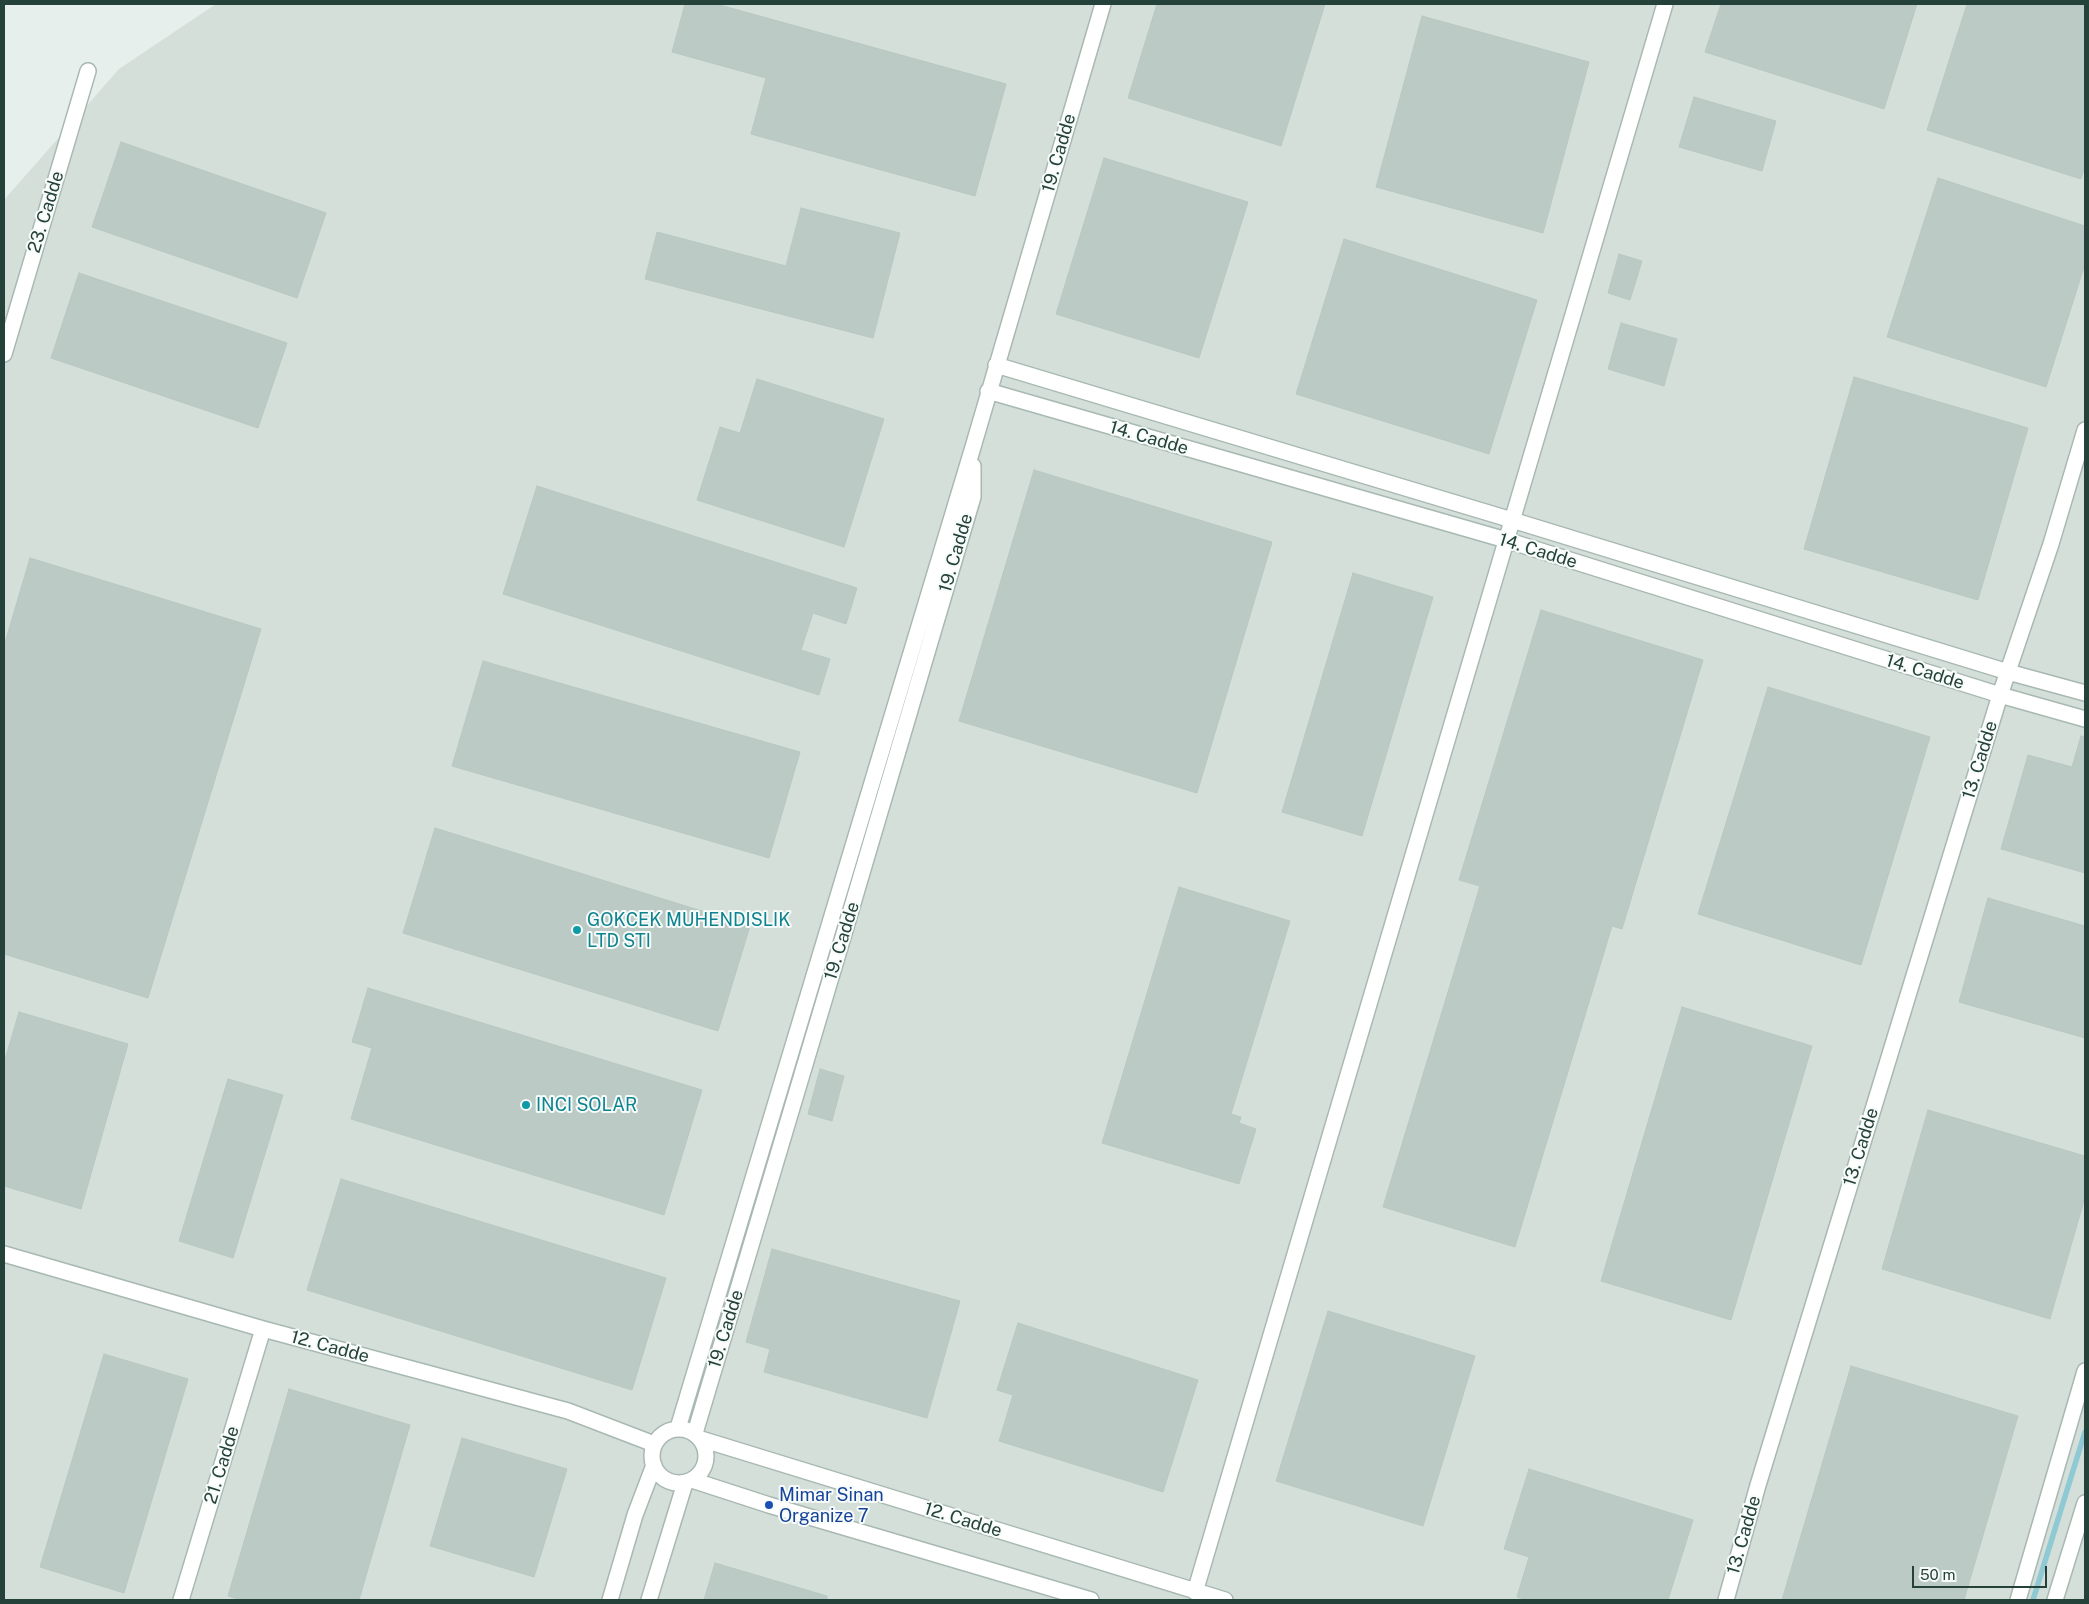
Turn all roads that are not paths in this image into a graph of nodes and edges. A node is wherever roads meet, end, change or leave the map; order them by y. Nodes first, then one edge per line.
1 (1103, 4) edge
2 (1665, 4) edge
3 (88, 71) dead end
4 (4, 354) edge
5 (996, 365) junction
6 (988, 391) junction
7 (2085, 430) edge
8 (973, 447) junction
9 (1512, 520) junction
10 (1506, 540) junction
11 (2008, 672) junction
12 (2085, 693) edge
13 (2000, 695) junction
14 (2085, 719) edge
15 (4, 1254) edge
16 (264, 1329) junction
17 (2085, 1370) edge
18 (678, 1428) junction
19 (698, 1436) junction
20 (654, 1444) junction
21 (654, 1465) junction
22 (689, 1481) junction
23 (2085, 1503) edge
24 (1195, 1592) junction
25 (181, 1600) edge
26 (610, 1600) edge
27 (649, 1600) edge
28 (1091, 1600) edge
29 (1225, 1600) edge
30 (1726, 1600) edge
31 (2018, 1600) edge
32 (2055, 1600) edge

1 - 5 lane, 19. Cadde
2 - 9 lane
3 - 4 lane, 23. Cadde
5 - 6 lane, 19. Cadde
5 - 9 lane
6 - 8 lane, 19. Cadde
6 - 10 lane, 14. Cadde
7 - 11 lane, 13. Cadde
8 - 18 lane, 19. Cadde
8 - 19 lane, 19. Cadde
9 - 10 lane
9 - 11 lane
10 - 13 lane, 14. Cadde
10 - 24 lane
11 - 12 lane
11 - 13 lane, 13. Cadde
13 - 14 lane, 14. Cadde
13 - 30 lane, 13. Cadde
15 - 16 lane, 12. Cadde
16 - 20 lane, 12. Cadde
16 - 25 lane, 21. Cadde
17 - 31 lane
18 - 19 lane
18 - 20 lane
19 - 22 lane
19 - 24 lane, 12. Cadde
20 - 21 lane
21 - 22 lane
21 - 26 lane
22 - 27 lane
22 - 28 lane
23 - 32 lane
24 - 29 lane, 12. Cadde

